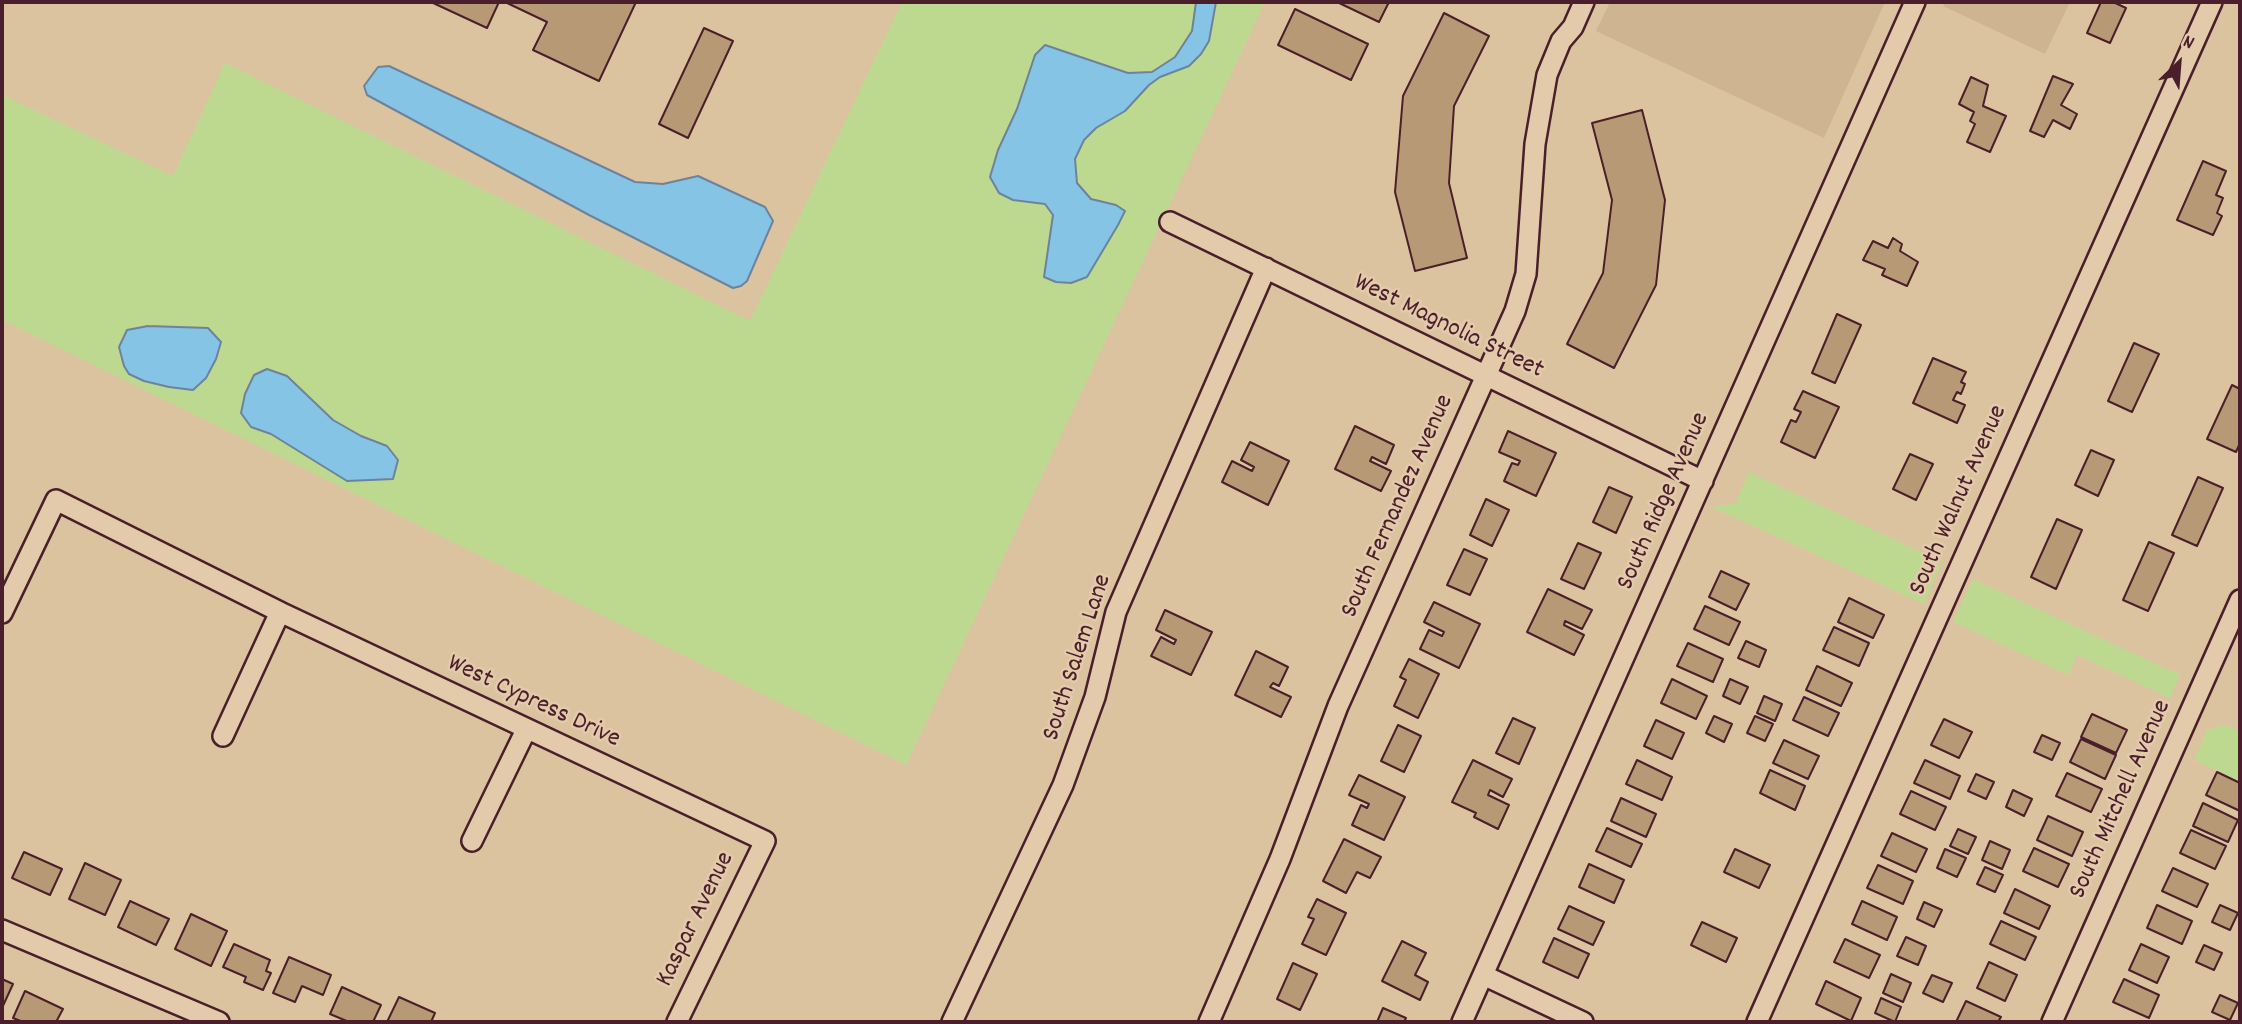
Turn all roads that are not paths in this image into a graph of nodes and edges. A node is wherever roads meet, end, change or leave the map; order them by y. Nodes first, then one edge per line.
1 (1584, 2) edge
2 (1915, 2) edge
3 (2212, 2) edge
4 (1170, 222) dead end
5 (1266, 268) junction
6 (1486, 375) junction
7 (1703, 481) junction
8 (2240, 600) edge
9 (280, 612) junction
10 (2, 613) edge
11 (526, 730) junction
12 (223, 736) dead end
13 (472, 841) dead end
14 (765, 841) joint
15 (2, 930) edge
16 (1483, 975) junction
17 (219, 1022) edge
18 (677, 1022) edge
19 (952, 1022) edge
20 (1209, 1022) edge
21 (1462, 1022) edge
22 (1583, 1022) edge
23 (1757, 1022) edge
24 (2052, 1022) edge

1 - 6 street, South Fernandez Avenue
2 - 7 street, South Ridge Avenue
3 - 23 street, South Walnut Avenue
4 - 5 street, West Magnolia Street
5 - 6 street, West Magnolia Street
5 - 19 street, South Salem Lane
6 - 7 street, West Magnolia Street
6 - 20 street, South Fernandez Avenue
7 - 16 street, South Ridge Avenue
8 - 24 street, South Mitchell Avenue
9 - 10 street, West Cypress Drive
9 - 11 street, West Cypress Drive
9 - 12 street
11 - 13 street
11 - 14 street, West Cypress Drive
14 - 18 street, Kaspar Avenue
15 - 17 street
16 - 21 street, South Ridge Avenue
16 - 22 street

